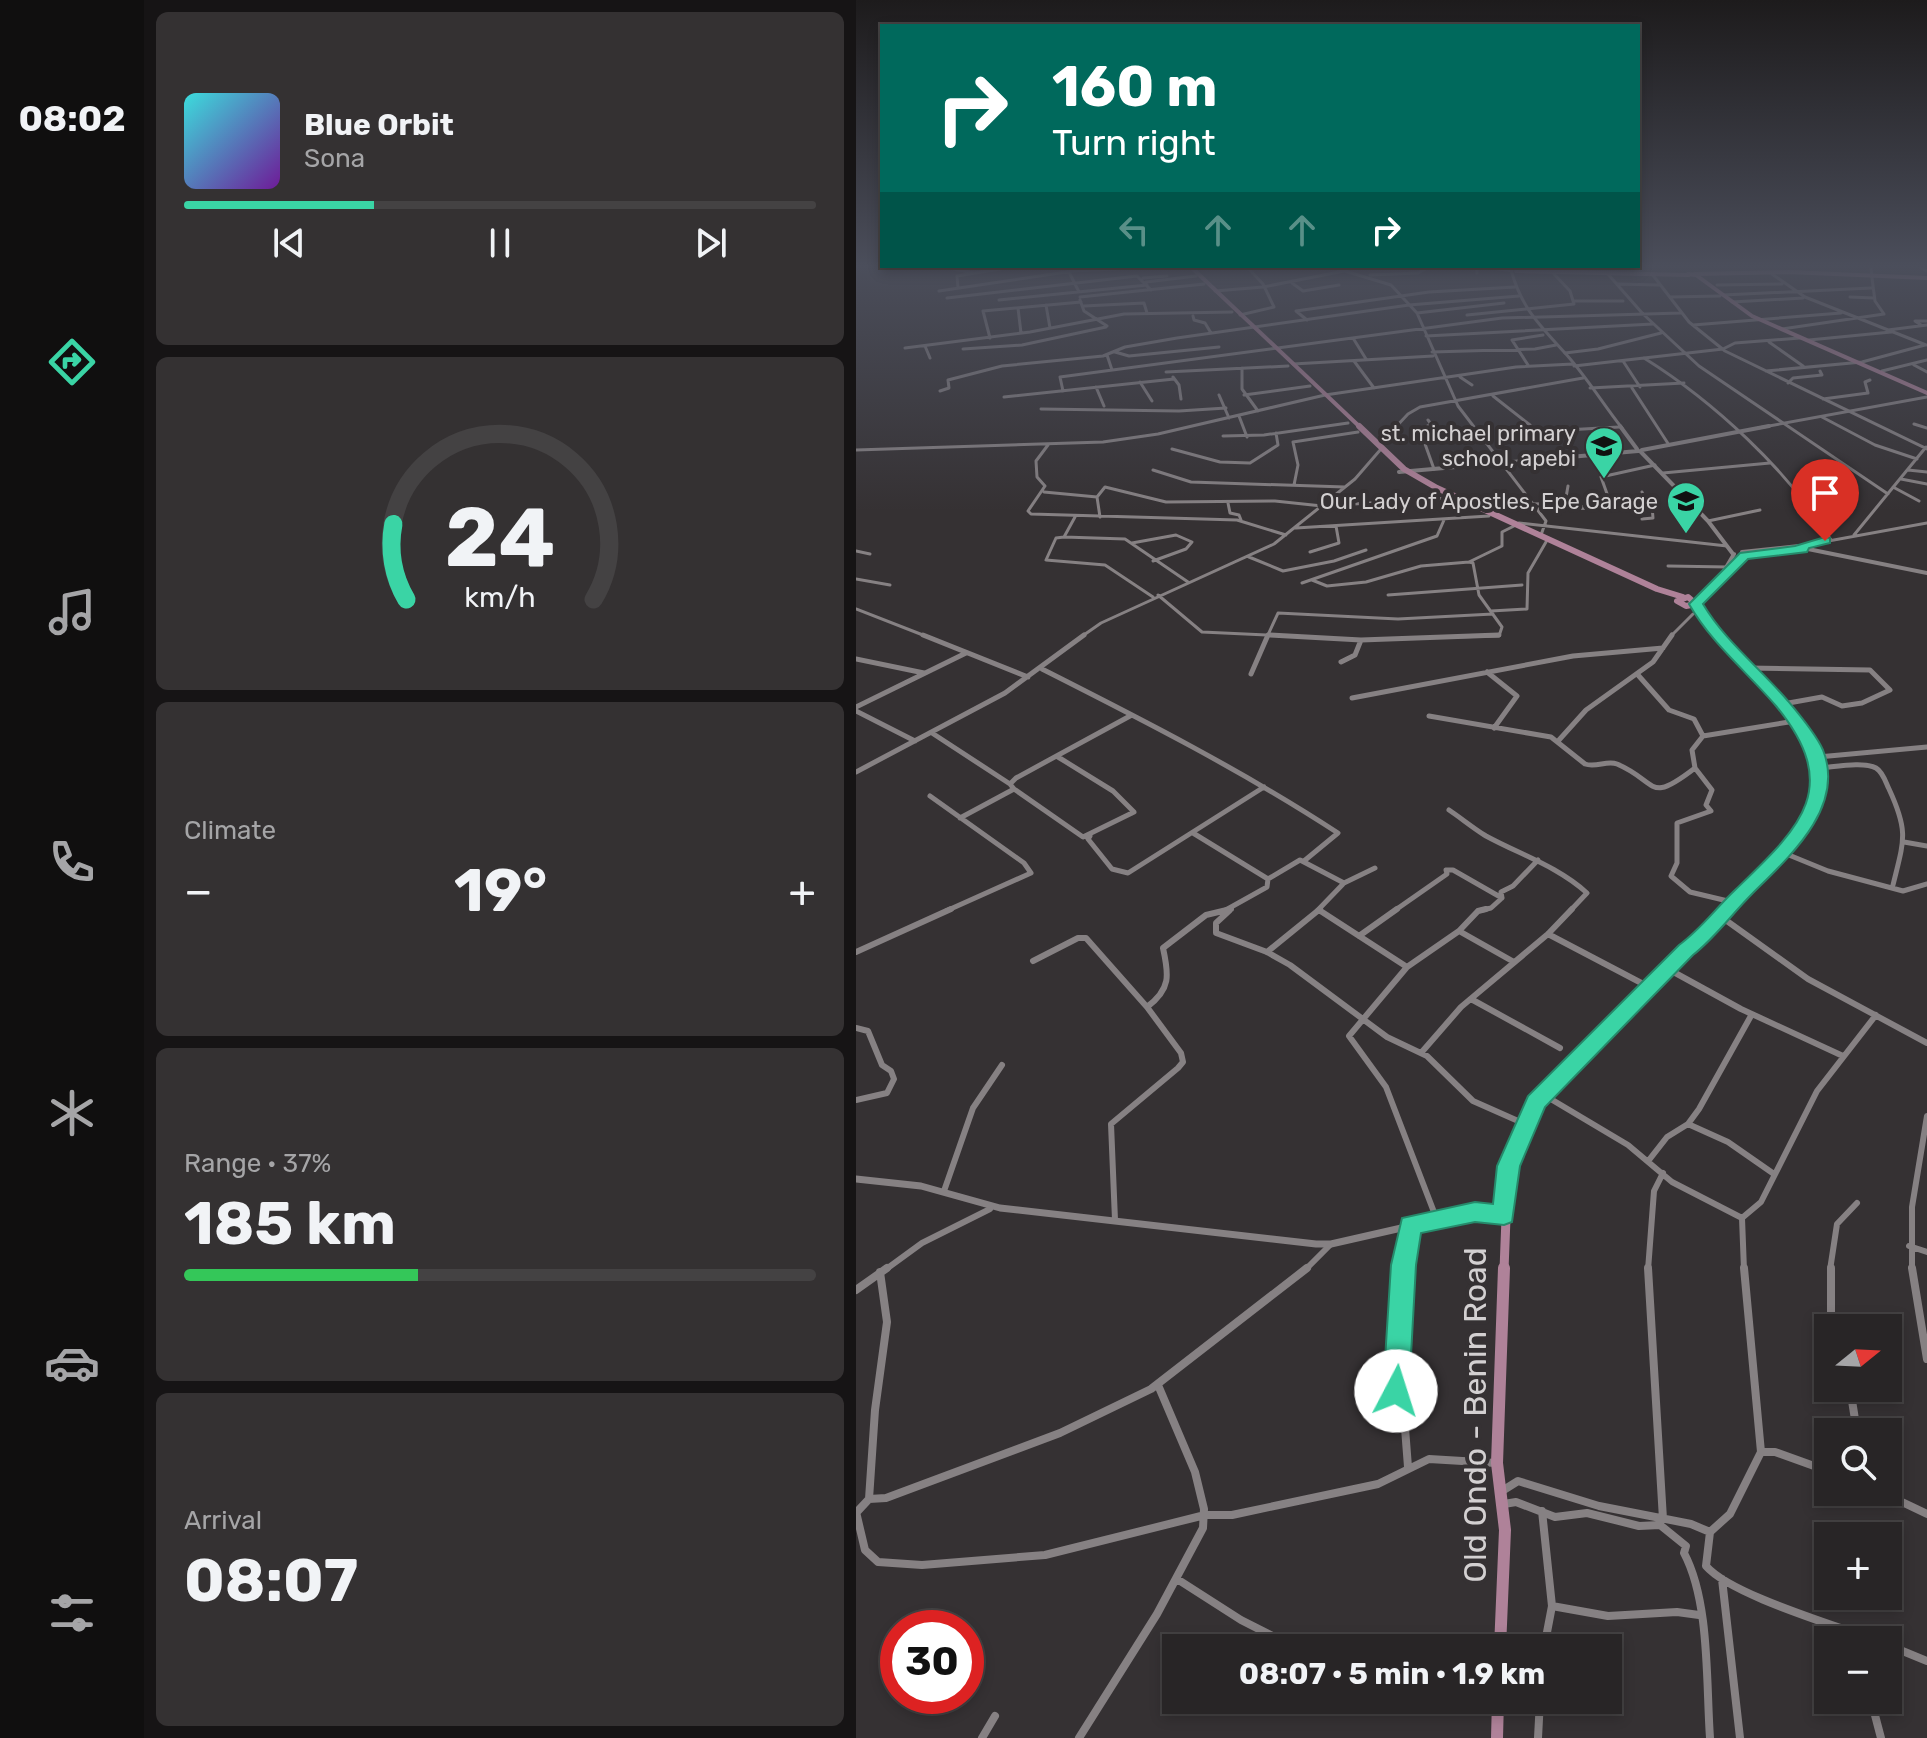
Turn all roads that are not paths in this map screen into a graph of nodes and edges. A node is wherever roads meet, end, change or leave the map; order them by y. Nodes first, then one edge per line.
1 (926, 349) edge
2 (963, 349) edge
3 (1124, 349) edge
4 (1184, 349) edge
5 (1216, 349) edge
6 (1273, 349) joint
7 (1360, 349) edge
8 (1431, 349) edge
9 (1526, 349) edge
10 (1561, 349) edge
11 (1584, 349) edge
12 (1679, 349) edge
13 (1722, 349) edge
14 (1723, 349) edge
15 (1779, 349) edge
16 (1828, 349) edge
17 (1831, 349) edge
18 (1911, 349) edge
19 (1519, 350) junction
20 (1114, 351) junction
21 (1682, 352) junction
22 (1565, 353) junction
23 (1433, 354) junction
24 (1107, 355) junction
25 (1218, 356) junction
26 (964, 357) dead end
27 (930, 358) dead end
28 (1202, 358) junction
29 (1644, 358) junction
30 (1367, 360) junction
31 (1927, 360) edge
32 (1354, 361) junction
33 (1623, 361) junction
34 (1861, 362) junction
35 (1913, 364) junction
36 (1290, 365) junction
37 (1573, 365) junction
38 (1529, 366) junction
39 (1803, 366) junction
40 (1242, 368) junction
41 (1112, 370) junction
42 (1202, 370) junction
43 (1765, 371) junction
44 (1820, 371) dead end
45 (1882, 371) junction
46 (1927, 372) edge
47 (1459, 377) junction
48 (1583, 378) junction
49 (1174, 379) junction
50 (1444, 379) junction
51 (1870, 380) dead end
52 (1790, 381) junction
53 (1140, 382) junction
54 (1684, 383) junction
55 (1472, 385) dead end
56 (1310, 386) junction
57 (1096, 387) junction
58 (1640, 387) junction
59 (1590, 388) junction
60 (1632, 388) junction
61 (1375, 389) junction
62 (940, 391) dead end
63 (1063, 391) junction
64 (1219, 395) dead end
65 (1244, 395) junction
66 (1493, 395) junction
67 (1926, 395) edge
68 (1323, 396) junction
69 (1004, 397) dead end
70 (1181, 399) dead end
71 (1822, 399) junction
72 (1152, 401) dead end
73 (1456, 402) junction
74 (1104, 406) junction
75 (1226, 408) junction
76 (1041, 409) dead end
77 (1258, 411) junction
78 (1847, 413) junction
79 (1239, 416) junction
80 (1822, 417) junction
81 (1229, 418) junction
82 (1428, 420) dead end
83 (1348, 423) junction
84 (1784, 424) junction
85 (1914, 424) dead end
86 (1530, 425) dead end
87 (1620, 428) junction
88 (1927, 428) edge
89 (1358, 432) junction
90 (1530, 432) dead end
91 (1276, 433) junction
92 (1735, 433) junction
93 (1223, 436) dead end
94 (1247, 437) junction
95 (1048, 444) junction
96 (1669, 445) junction
97 (1926, 448) edge
98 (1172, 449) dead end
99 (1379, 449) junction
100 (856, 450) edge
101 (1640, 450) junction
102 (1917, 459) junction
103 (1500, 463) junction
104 (1770, 463) junction
105 (1654, 464) junction
106 (1437, 469) junction
107 (1153, 470) dead end
108 (1907, 470) junction
109 (1404, 472) junction
110 (1927, 472) edge
111 (1663, 473) junction
112 (1900, 479) junction
113 (1927, 484) edge
114 (1294, 485) junction
115 (1568, 486) dead end
116 (1346, 487) junction
117 (1893, 487) junction
118 (1043, 492) junction
119 (1642, 492) dead end
120 (1888, 494) junction
121 (1097, 497) junction
122 (1449, 498) junction
123 (1919, 501) dead end
124 (1227, 503) junction
125 (1533, 504) junction
126 (1563, 504) junction
127 (1647, 505) junction
128 (1322, 506) junction
129 (1609, 506) junction
130 (1537, 509) junction
131 (1592, 509) junction
132 (1760, 510) dead end
133 (1076, 516) junction
134 (1489, 516) junction
135 (1100, 517) junction
136 (1642, 519) dead end
137 (1241, 520) junction
138 (1444, 520) junction
139 (1708, 521) junction
140 (1927, 523) edge
141 (1919, 524) junction
142 (1514, 525) junction
143 (1546, 525) junction
144 (1336, 526) junction
145 (1861, 526) junction
146 (1295, 528) junction
147 (1716, 530) junction
148 (1927, 530) edge
149 (1876, 532) junction
150 (1286, 535) junction
151 (1541, 535) junction
152 (1853, 536) junction
153 (1064, 537) junction
154 (1831, 540) junction
155 (1546, 542) junction
156 (1131, 543) junction
157 (1728, 546) junction
158 (1802, 548) junction
159 (1366, 550) dead end
160 (856, 551) edge
161 (1310, 552) dead end
162 (870, 554) dead end
163 (1734, 554) junction
164 (1743, 554) junction
165 (1248, 557) junction
166 (1153, 561) junction
167 (1469, 562) junction
168 (1668, 566) dead end
169 (1728, 567) junction
170 (1927, 571) edge
171 (856, 579) edge
172 (1312, 580) junction
173 (1188, 582) junction
174 (1302, 583) dead end
175 (890, 585) dead end
176 (1522, 585) junction
177 (1478, 588) junction
178 (1388, 595) dead end
179 (1156, 596) junction
180 (1681, 601) junction
181 (1695, 602) junction
182 (856, 609) edge
183 (1492, 612) junction
184 (1693, 614) junction
185 (1707, 623) junction
186 (1265, 636) junction
187 (1361, 640) junction
188 (1663, 648) junction
189 (967, 653) junction
190 (856, 659) edge
191 (1341, 662) dead end
192 (1041, 668) junction
193 (1748, 668) junction
194 (1487, 672) junction
195 (924, 673) junction
196 (1251, 674) dead end
197 (1638, 675) junction
198 (1028, 677) junction
199 (1352, 698) dead end
200 (1782, 704) junction
201 (856, 709) edge
202 (1131, 716) junction
203 (1429, 716) dead end
204 (1795, 721) junction
205 (1494, 728) junction
206 (931, 732) junction
207 (1703, 736) junction
208 (1559, 740) junction
209 (915, 741) junction
210 (1927, 747) edge
211 (1058, 757) junction
212 (1819, 763) junction
213 (1695, 768) junction
214 (856, 772) edge
215 (1012, 786) junction
216 (1264, 787) junction
217 (930, 796) dead end
218 (1449, 810) dead end
219 (960, 818) junction
220 (1192, 833) junction
221 (1090, 836) junction
222 (1904, 842) junction
223 (1927, 846) edge
224 (1784, 853) junction
225 (1538, 860) junction
226 (1304, 861) junction
227 (1375, 868) dead end
228 (1268, 879) junction
229 (1344, 883) junction
230 (1927, 884) edge
231 (1893, 885) junction
232 (1502, 898) junction
233 (1732, 902) junction
234 (1230, 910) junction
235 (1319, 910) junction
236 (1719, 915) junction
237 (1459, 931) junction
238 (1548, 934) junction
239 (1359, 936) junction
240 (856, 952) edge
241 (1267, 952) junction
242 (1033, 961) dead end
243 (1514, 962) junction
244 (1407, 967) junction
245 (1667, 969) junction
246 (1649, 987) junction
247 (1471, 999) junction
248 (1147, 1007) junction
249 (1752, 1014) junction
250 (1876, 1015) junction
251 (1364, 1021) junction
252 (856, 1028) edge
253 (1927, 1043) edge
254 (1560, 1048) dead end
255 (1421, 1053) junction
256 (1843, 1056) junction
257 (1002, 1065) dead end
258 (1543, 1094) junction
259 (856, 1100) edge
260 (1927, 1116) edge
261 (1525, 1124) junction
262 (1688, 1124) junction
263 (1649, 1160) junction
264 (1663, 1173) junction
265 (1774, 1174) junction
266 (856, 1179) edge
267 (944, 1191) junction
268 (1857, 1203) dead end
269 (990, 1209) junction
270 (1504, 1215) junction
271 (1742, 1218) junction
272 (1115, 1220) junction
273 (1437, 1222) junction
274 (1411, 1225) junction
275 (1331, 1244) junction
276 (1908, 1245) junction
277 (1927, 1252) edge
278 (880, 1272) junction
279 (856, 1290) edge
280 (1830, 1314) edge
281 (1927, 1359) edge
282 (1158, 1385) junction
283 (1761, 1452) junction
284 (1497, 1463) junction
285 (1814, 1466) edge
286 (1408, 1467) junction
287 (1502, 1491) junction
288 (869, 1499) junction
289 (1503, 1504) junction
290 (1902, 1504) edge
291 (1542, 1511) junction
292 (856, 1512) edge
293 (1927, 1514) edge
294 (1205, 1515) junction
295 (1663, 1519) junction
296 (1710, 1532) junction
297 (1722, 1578) junction
298 (1177, 1579) junction
299 (1552, 1606) junction
300 (1699, 1615) junction
301 (1833, 1626) edge
302 (1268, 1634) edge
303 (1500, 1634) edge
304 (1547, 1634) edge
305 (1902, 1651) edge
306 (1927, 1661) edge
307 (1498, 1714) edge
308 (1539, 1714) edge
309 (1875, 1714) edge
310 (995, 1716) dead end
311 (982, 1738) edge
312 (1079, 1738) edge
313 (1497, 1738) edge
314 (1538, 1738) edge
315 (1710, 1738) edge
316 (1740, 1738) edge
317 (1881, 1738) edge

1 - 27 street
2 - 26 street
3 - 20 street
4 - 20 street
5 - 25 street
6 - 25 street
6 - 36 main road
7 - 30 street
8 - 23 street
9 - 19 street
10 - 22 street
11 - 22 street
12 - 21 street
13 - 21 street
14 - 43 street
15 - 39 street
16 - 34 main road
17 - 34 main road
18 - 34 street
19 - 23 street
19 - 38 street
20 - 24 street
21 - 29 street
21 - 84 street
22 - 37 street
23 - 30 street
23 - 50 street
24 - 41 street
24 - 62 street
25 - 28 street
28 - 41 street
28 - 42 street
29 - 33 street
29 - 54 street
30 - 32 street
31 - 35 street
32 - 36 street
32 - 61 street
33 - 37 street
33 - 58 street
34 - 39 street
34 - 45 main road
34 - 67 main road
35 - 45 street
35 - 46 street
36 - 40 street
36 - 56 main road
36 - 68 main road
37 - 38 street
37 - 48 street
38 - 47 street
39 - 43 street
40 - 42 street
40 - 65 street
41 - 63 street
42 - 49 street
43 - 52 street
44 - 52 street
45 - 67 main road
47 - 50 street
47 - 55 street
48 - 59 street
48 - 66 street
49 - 53 street
49 - 70 street
50 - 61 street
50 - 73 street
51 - 71 street
52 - 71 street
53 - 57 street
53 - 72 street
54 - 58 street
54 - 92 street
56 - 65 street
56 - 68 main road
57 - 63 street
57 - 74 street
58 - 60 street
59 - 60 street
59 - 87 street
60 - 96 street
61 - 68 street
63 - 69 street
64 - 75 street
65 - 77 street
66 - 73 street
66 - 86 street
67 - 78 street
68 - 77 street
68 - 83 main road
68 - 99 main road
71 - 78 street
73 - 99 street
73 - 103 street
74 - 75 street
74 - 76 street
75 - 81 street
77 - 79 street
78 - 80 street
78 - 97 street
79 - 81 street
79 - 94 street
80 - 84 street
80 - 102 street
81 - 95 street
82 - 106 street
83 - 89 main road
83 - 91 street
84 - 92 street
84 - 120 street
85 - 88 street
87 - 90 street
87 - 101 street
89 - 99 main road
89 - 114 street
91 - 94 street
91 - 98 street
92 - 96 street
92 - 104 street
93 - 94 street
95 - 100 street
95 - 118 street
96 - 101 street
97 - 102 street
99 - 109 main road
99 - 116 street
101 - 103 street
101 - 105 street
102 - 108 street
103 - 106 street
103 - 125 street
104 - 111 street
104 - 154 street
105 - 111 street
105 - 129 street
106 - 109 street
107 - 114 street
108 - 110 street
108 - 112 street
109 - 122 main road
109 - 142 main road
111 - 139 street
112 - 113 street
112 - 117 street
114 - 116 street
115 - 126 street
116 - 128 street
117 - 120 street
117 - 123 street
118 - 121 street
118 - 133 street
119 - 127 street
120 - 145 street
121 - 124 street
121 - 135 street
122 - 128 street
122 - 134 main road
124 - 128 street
124 - 137 street
125 - 126 street
125 - 130 street
126 - 131 street
127 - 129 street
127 - 136 street
128 - 146 street
129 - 131 street
130 - 131 street
130 - 143 street
132 - 139 street
133 - 135 street
133 - 153 street
134 - 138 street
134 - 142 main road
135 - 137 street
137 - 150 street
138 - 144 street
138 - 172 street
139 - 147 street
140 - 141 street
141 - 148 street
141 - 149 street
142 - 143 street
142 - 151 main road
142 - 155 main road
142 - 167 street
143 - 151 street
143 - 157 street
144 - 146 street
144 - 161 street
145 - 149 street
145 - 152 street
146 - 150 street
147 - 157 street
147 - 164 street
149 - 152 street
150 - 165 street
151 - 180 main road
152 - 154 street
153 - 156 street
153 - 179 street
154 - 158 street
155 - 176 street
155 - 180 main road
156 - 166 street
156 - 166 street
157 - 163 street
158 - 164 street
158 - 170 street
159 - 165 street
160 - 162 street
163 - 164 street
163 - 169 street
164 - 181 street
165 - 173 street
166 - 173 street
167 - 172 street
167 - 177 street
168 - 169 street
169 - 181 street
171 - 175 street
172 - 174 street
173 - 179 street
176 - 177 street
176 - 183 street
177 - 178 street
177 - 183 street
179 - 186 street
179 - 192 street
180 - 181 main road
180 - 184 main road
181 - 185 main road
182 - 189 street
183 - 186 street
183 - 187 street
184 - 185 main road
184 - 188 street
185 - 193 main road
186 - 187 street
186 - 196 street
187 - 191 street
188 - 194 street
188 - 197 street
189 - 195 street
189 - 198 street
190 - 195 street
192 - 198 street
192 - 202 street
193 - 200 main road
193 - 200 street
194 - 199 street
194 - 205 street
195 - 201 street
197 - 207 street
197 - 208 street
198 - 206 street
200 - 204 main road
201 - 209 street
202 - 211 street
202 - 216 street
203 - 205 street
204 - 207 street
204 - 212 main road
205 - 208 street
206 - 209 street
206 - 215 street
207 - 213 street
208 - 213 street
209 - 214 street
210 - 212 street
211 - 215 street
211 - 221 street
212 - 222 street
212 - 224 main road, Old Ondo - Benin Road
213 - 233 street
215 - 219 street
215 - 221 street
216 - 220 street
216 - 226 street
217 - 219 street
218 - 225 street
219 - 240 street
220 - 221 street
220 - 228 street
222 - 223 street
222 - 231 street
224 - 231 street
224 - 233 main road, Old Ondo - Benin Road
225 - 232 street
225 - 238 street
226 - 228 street
226 - 229 street
227 - 229 street
228 - 234 street
229 - 235 street
230 - 231 street
232 - 237 street
232 - 239 street
233 - 236 main road, Old Ondo - Benin Road
234 - 241 street
234 - 248 street
235 - 239 street
235 - 241 street
236 - 245 main road, Old Ondo - Benin Road
236 - 250 street
237 - 243 street
237 - 244 street
238 - 243 street
238 - 246 street
239 - 244 street
241 - 251 street
242 - 248 street
243 - 247 street
244 - 251 street
245 - 246 main road, Old Ondo - Benin Road
245 - 249 street
246 - 258 main road, Old Ondo - Benin Road
247 - 254 street
247 - 255 street
248 - 272 street
249 - 256 street
249 - 262 street
250 - 253 street
250 - 256 street
251 - 255 street
251 - 273 street
252 - 259 street
255 - 261 street
256 - 265 street
257 - 267 street
258 - 261 main road, Old Ondo - Benin Road
258 - 263 street
260 - 276 street
261 - 270 main road, Old Ondo - Benin Road
262 - 263 street
262 - 265 street
263 - 264 street
264 - 271 street
264 - 295 street
265 - 271 street
266 - 267 street
267 - 269 street
268 - 280 street
269 - 272 street
269 - 278 street
270 - 273 street
270 - 284 main road, Old Ondo - Benin Road
271 - 283 street
272 - 275 street
273 - 274 street
274 - 275 street
274 - 286 street
275 - 282 street
276 - 277 street
276 - 281 street
278 - 279 street
278 - 288 street
282 - 288 street
282 - 294 street
283 - 285 street
283 - 296 street
284 - 286 street
284 - 287 main road, Old Ondo - Benin Road
286 - 294 street
287 - 289 main road, Old Ondo - Benin Road
287 - 295 street
288 - 292 street
289 - 291 street
289 - 303 main road, Old Ondo - Benin Road
290 - 293 street
291 - 299 street
291 - 300 street
292 - 294 street
294 - 298 street
295 - 296 street
296 - 297 street
297 - 301 street
297 - 316 street
298 - 302 street
298 - 312 street
299 - 300 street
299 - 304 street
300 - 315 street
305 - 306 street
307 - 313 main road
308 - 314 street
309 - 317 street
310 - 311 street

